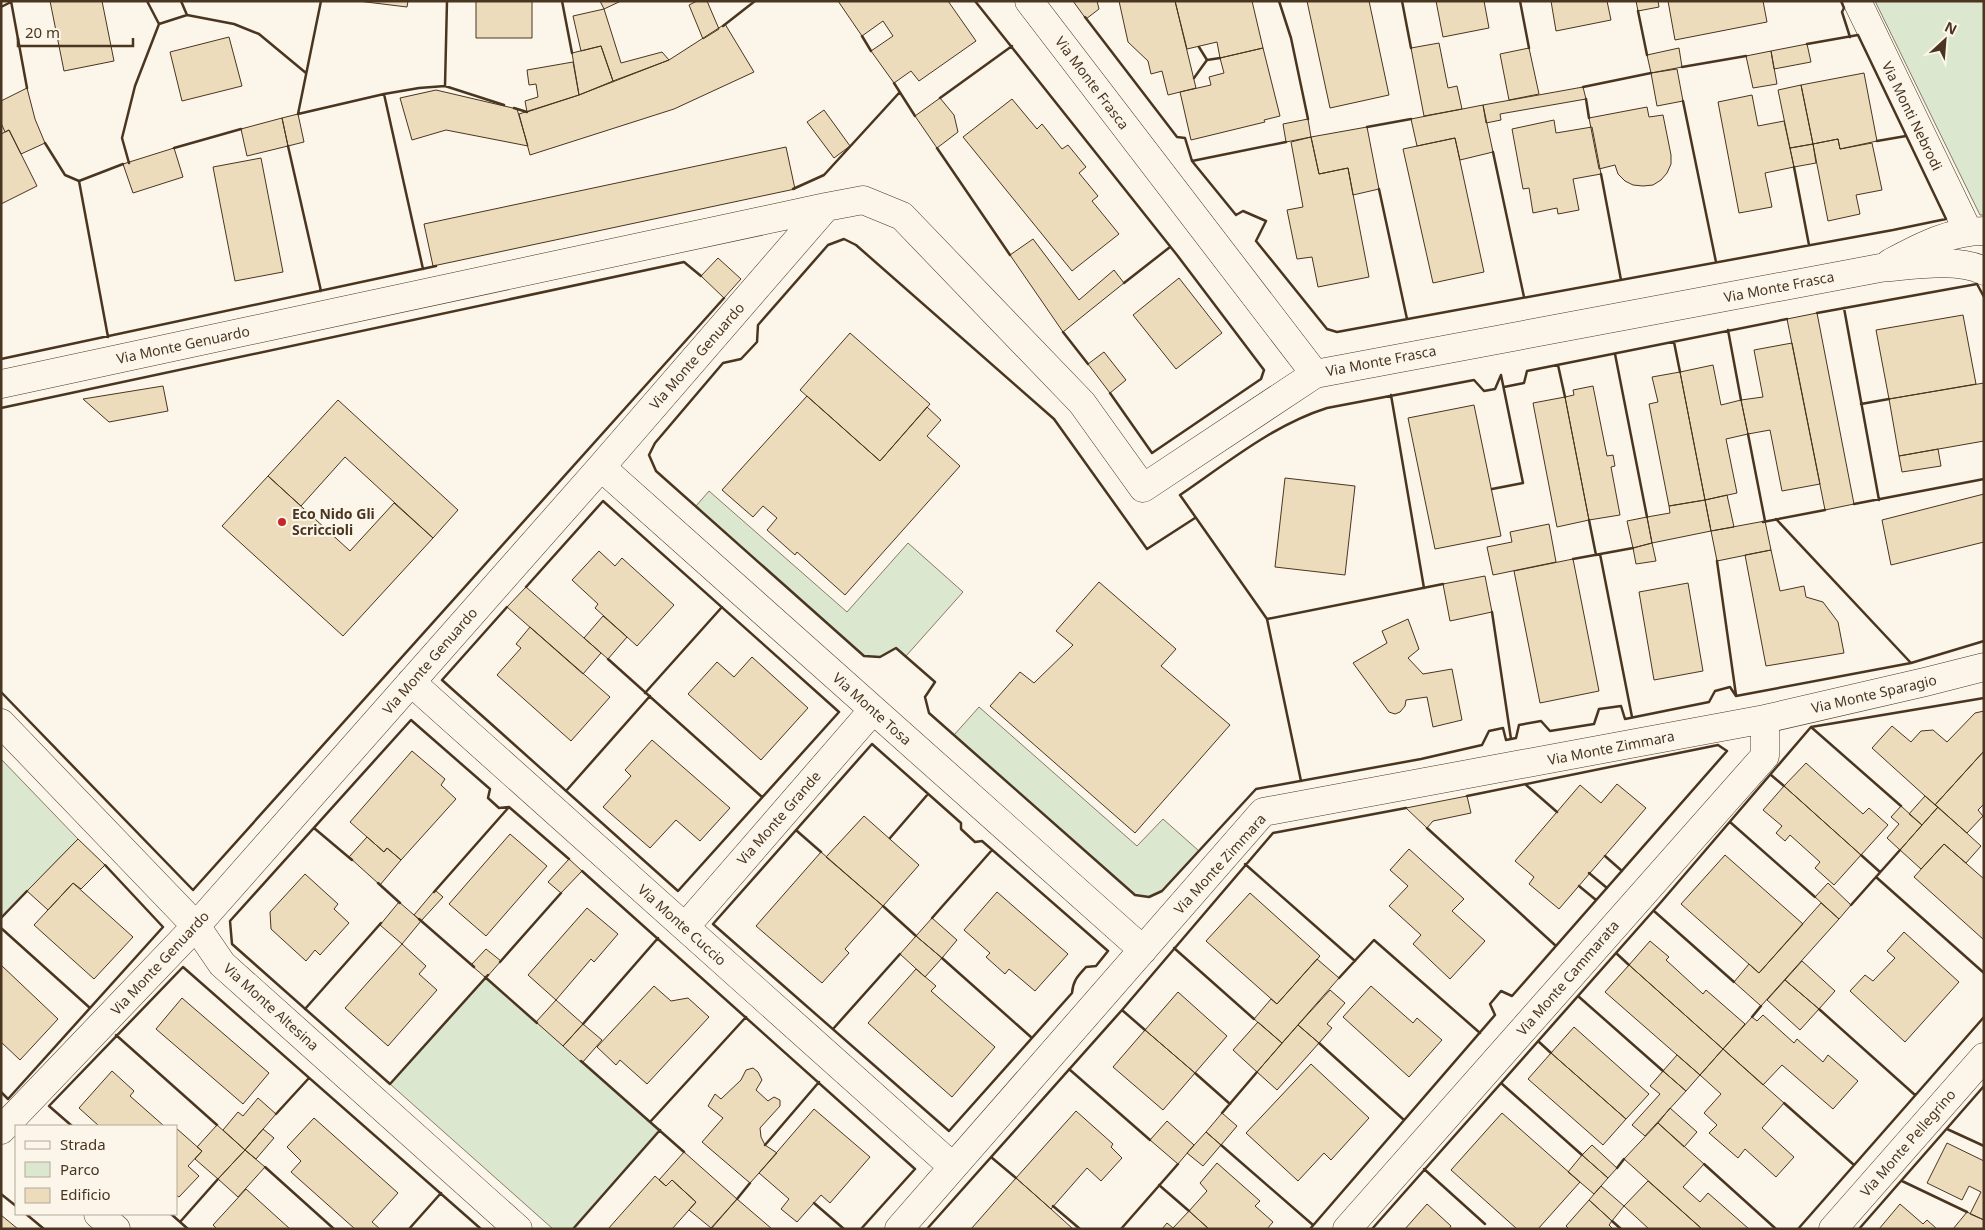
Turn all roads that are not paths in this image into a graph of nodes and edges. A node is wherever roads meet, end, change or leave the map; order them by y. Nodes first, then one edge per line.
1 (1029, 1) edge
2 (1857, 1) edge
3 (826, 207) junction
4 (1976, 231) edge
5 (1880, 268) junction
6 (1984, 271) edge
7 (1315, 374) junction
8 (1, 384) edge
9 (602, 468) junction
10 (1984, 667) edge
11 (411, 682) junction
12 (873, 710) junction
13 (1765, 719) junction
14 (1, 723) edge
15 (196, 926) junction
16 (685, 927) junction
17 (1143, 950) junction
18 (1984, 1057) edge
19 (1, 1131) edge
20 (15, 1144) edge
21 (953, 1166) junction
22 (99, 1215) edge
23 (116, 1229) edge
24 (518, 1229) edge
25 (899, 1229) edge
26 (1347, 1229) edge
27 (1833, 1229) edge

1 - 7 street, Via Monte Frasca
2 - 4 street, Via Monti Nebrodi
3 - 7 street
3 - 8 street, Via Monte Genuardo
3 - 9 street, Via Monte Genuardo
4 - 5 street
5 - 6 street
5 - 7 street, Via Monte Frasca
9 - 11 street, Via Monte Genuardo
9 - 12 street, Via Monte Tosa
10 - 13 street, Via Monte Sparagio
11 - 15 street, Via Monte Genuardo
11 - 16 street, Via Monte Cuccio
12 - 16 street, Via Monte Grande
12 - 17 street, Via Monte Tosa
13 - 17 street, Via Monte Zimmara
13 - 26 street, Via Monte Cammarata
14 - 15 street, Via Monte Altesina
15 - 19 street, Via Monte Genuardo
15 - 24 street, Via Monte Altesina
16 - 21 street, Via Monte Cuccio
17 - 21 street, Via Monte Zimmara
18 - 27 street, Via Monte Pellegrino
19 - 20 street
21 - 25 street, Via Monte Zimmara
22 - 23 street

